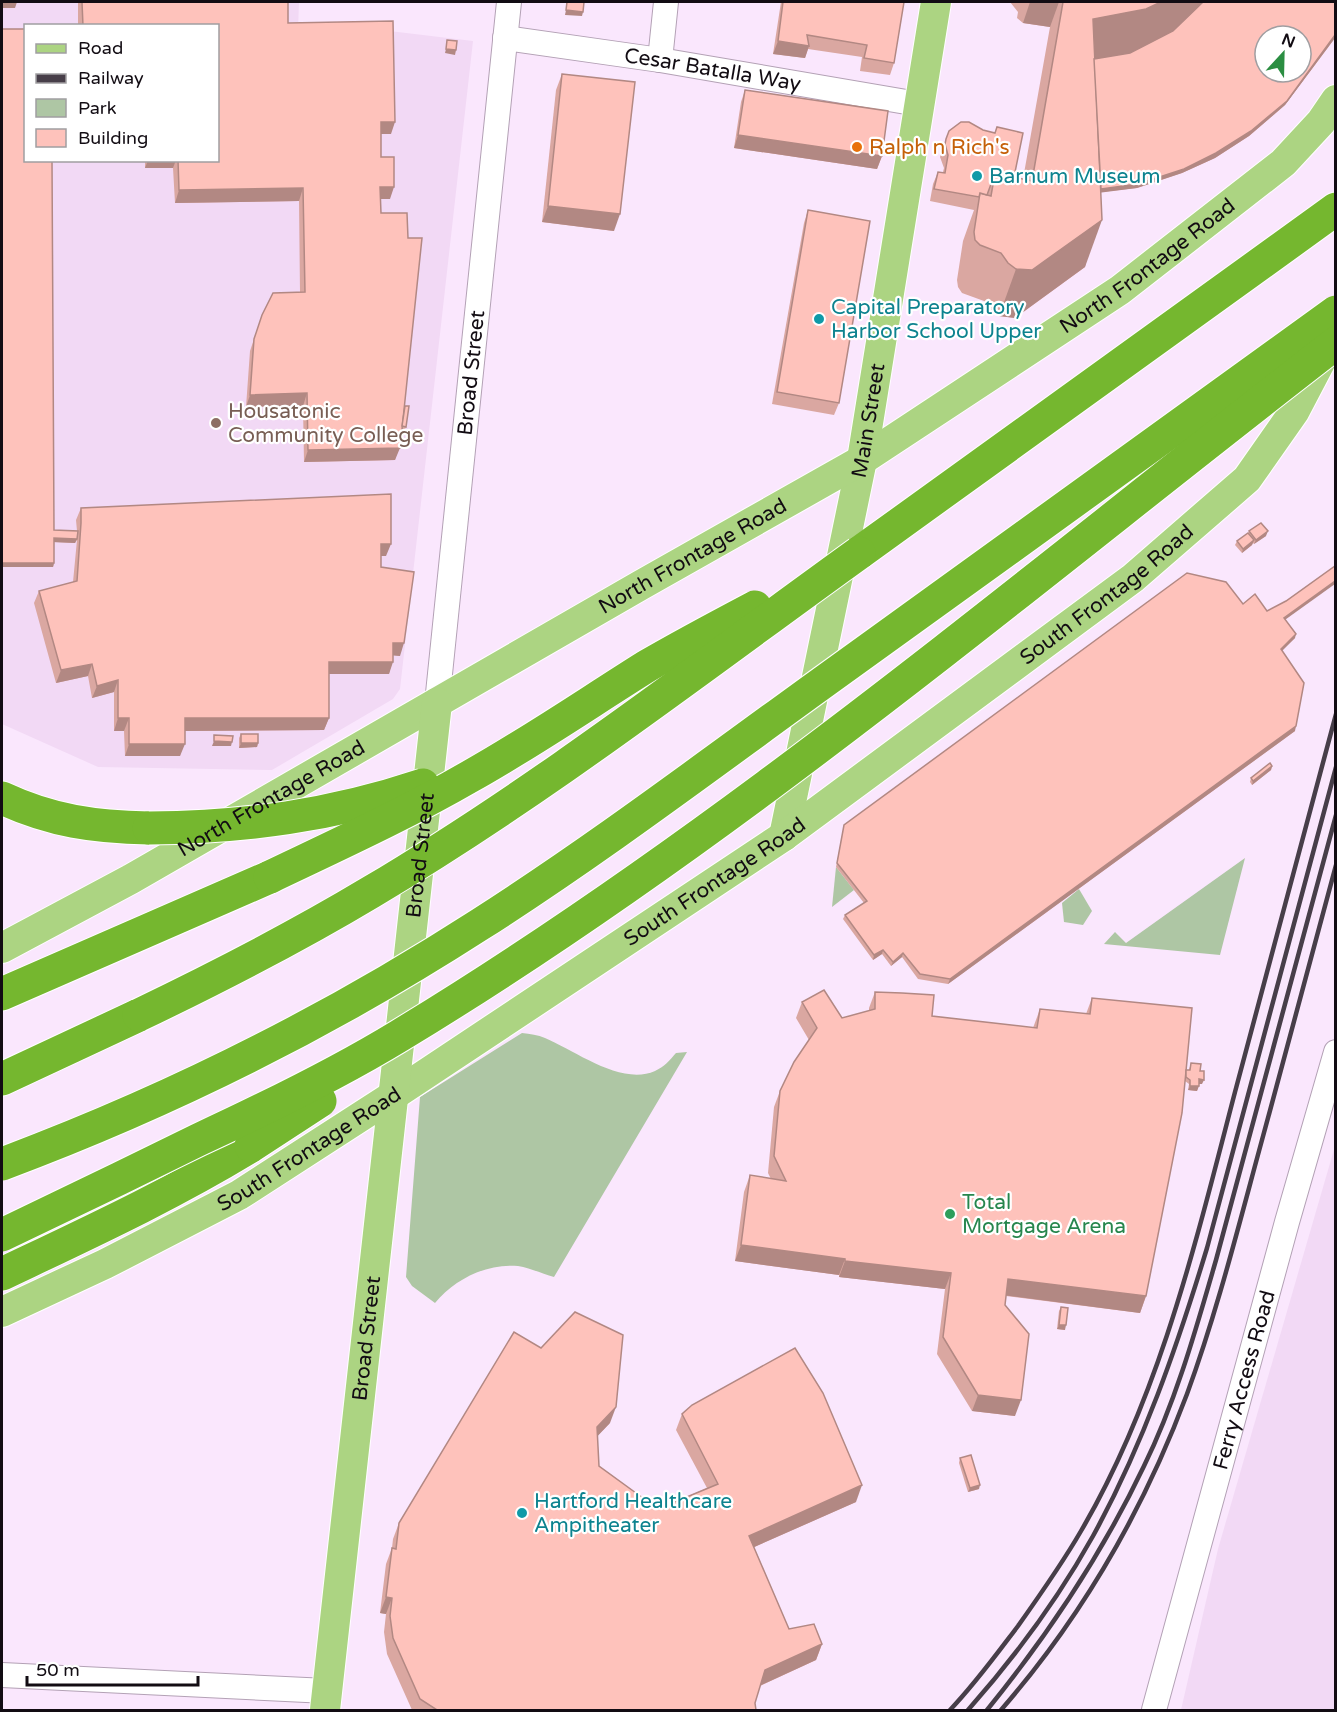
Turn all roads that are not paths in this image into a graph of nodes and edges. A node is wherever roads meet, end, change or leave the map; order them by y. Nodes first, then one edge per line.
1 (509, 2) edge
2 (666, 2) edge
3 (936, 2) edge
4 (505, 38) junction
5 (660, 60) junction
6 (1335, 100) edge
7 (918, 104) junction
8 (1335, 209) edge
9 (1335, 331) edge
10 (862, 460) junction
11 (859, 554) junction
12 (437, 703) junction
13 (561, 723) junction
14 (2, 798) edge
15 (784, 836) junction
16 (2, 948) edge
17 (504, 970) junction
18 (2, 994) edge
19 (139, 1015) junction
20 (1335, 1052) edge
21 (2, 1060) edge
22 (2, 1079) edge
23 (394, 1095) junction
24 (2, 1164) edge
25 (2, 1235) edge
26 (2, 1274) edge
27 (2, 1312) edge
28 (2, 1675) edge
29 (326, 1701) edge
30 (1155, 1710) edge

1 - 4 street, Broad Street
2 - 5 street
3 - 7 main road, Main Street
4 - 5 street, Cesar Batalla Way
4 - 12 street, Broad Street
5 - 7 street, Cesar Batalla Way
6 - 10 main road, North Frontage Road
7 - 10 main road, Main Street
8 - 11 highway
9 - 15 main road, South Frontage Road
9 - 17 highway, bridge
9 - 24 highway, bridge
10 - 12 main road, North Frontage Road
10 - 15 main road, Main Street
11 - 13 highway, bridge
11 - 19 highway, bridge
12 - 16 main road, North Frontage Road
12 - 23 main road, Broad Street
13 - 14 highway, bridge
13 - 18 highway, bridge
15 - 23 main road, South Frontage Road
17 - 25 highway, bridge
17 - 26 highway, bridge
19 - 21 highway
19 - 22 highway
20 - 30 street, Ferry Access Road
23 - 27 main road, South Frontage Road
23 - 29 main road, Broad Street
28 - 29 street

